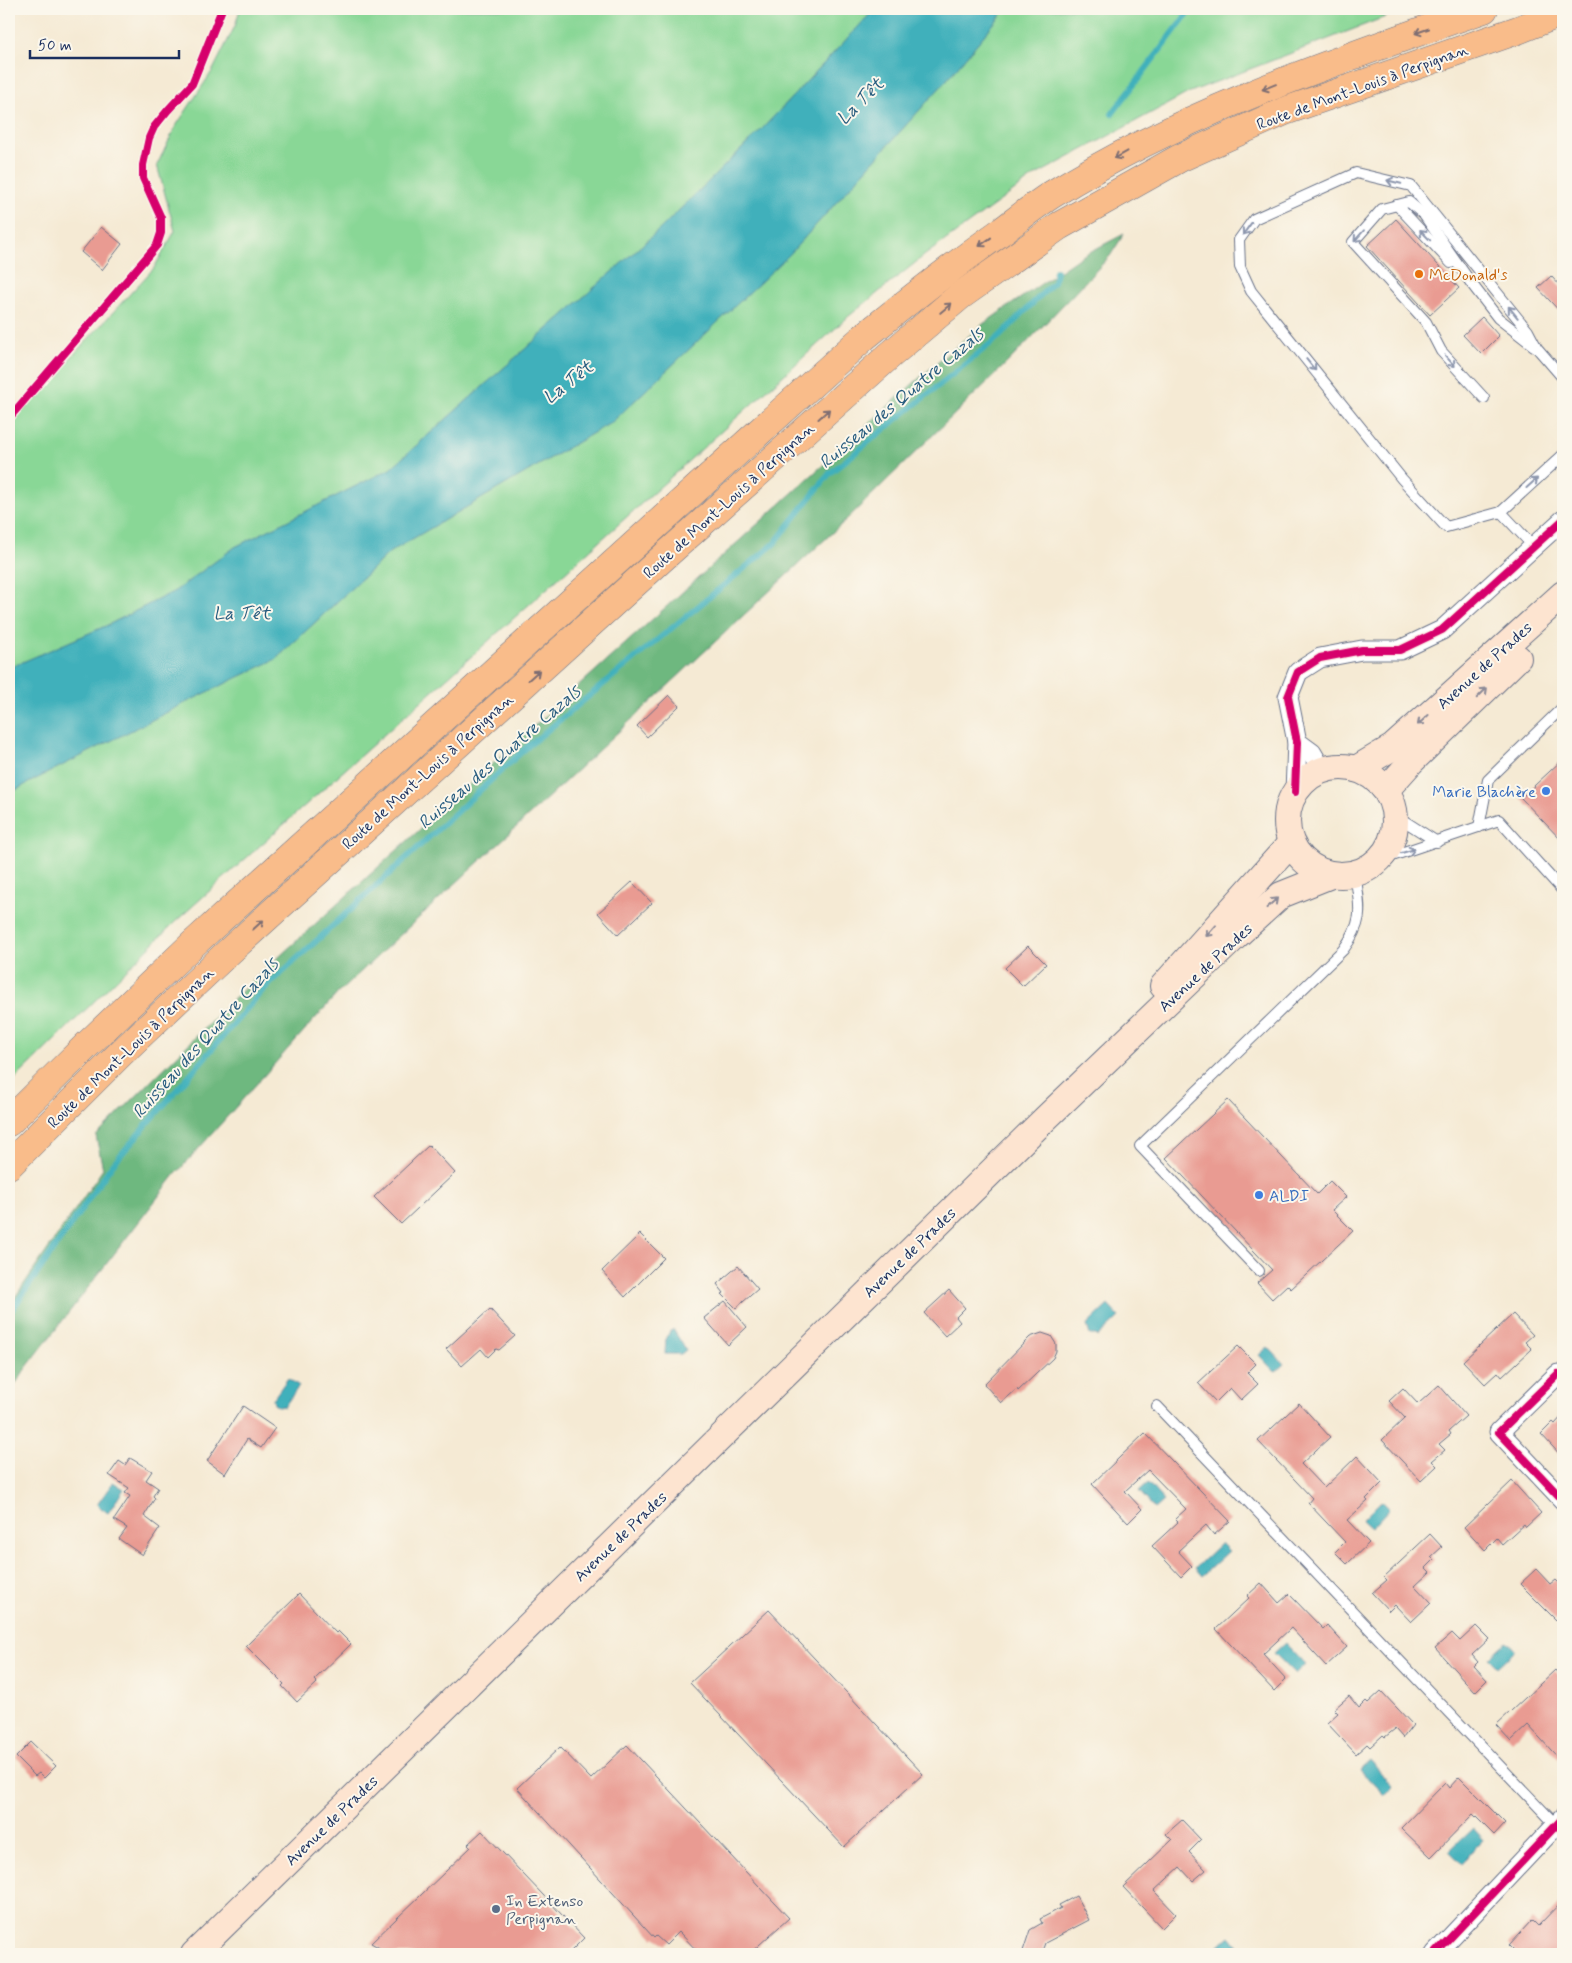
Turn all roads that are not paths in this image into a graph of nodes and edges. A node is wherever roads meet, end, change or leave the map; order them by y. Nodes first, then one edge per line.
1 (1484, 9) edge
2 (1563, 12) edge
3 (1537, 348) junction
4 (1563, 378) edge
5 (1484, 398) dead end
6 (1563, 455) edge
7 (1501, 512) junction
8 (1563, 520) edge
9 (1534, 547) junction
10 (1563, 594) edge
11 (1563, 614) edge
12 (1563, 707) edge
13 (1297, 742) junction
14 (1356, 769) junction
15 (1322, 770) junction
16 (1386, 790) junction
17 (1295, 792) junction
18 (1395, 815) junction
19 (1479, 828) junction
20 (1291, 842) junction
21 (1437, 842) junction
22 (1380, 860) junction
23 (1343, 874) junction
24 (1563, 891) edge
25 (1046, 1118) junction
26 (9, 1122) edge
27 (9, 1165) edge
28 (1259, 1271) dead end
29 (1558, 1374) dead end
30 (1157, 1406) dead end
31 (1563, 1500) edge
32 (1560, 1821) edge
33 (194, 1954) edge
34 (1435, 1954) edge

1 -> 26 highway, Route de Mont-Louis à Perpignan
27 -> 2 highway, Route de Mont-Louis à Perpignan
3 - 4 lane
3 -> 5 lane
3 -> 7 lane
7 -> 6 lane
7 - 9 lane
8 - 9 street
9 - 13 street
10 -> 14 main road, Avenue de Prades
16 -> 11 main road, Avenue de Prades
12 - 19 lane
13 - 15 street
13 - 17 street
14 - 15 main road
14 - 16 main road
15 - 17 main road
16 - 18 main road
17 - 20 main road
18 - 21 lane
18 - 22 main road
19 - 21 lane
19 - 24 lane
20 - 23 main road
20 -> 25 main road, Avenue de Prades
22 -> 21 lane
22 - 23 main road
25 -> 23 main road, Avenue de Prades
23 - 28 lane
25 - 33 main road, Avenue de Prades
29 - 31 street
30 - 32 lane
32 - 34 street

